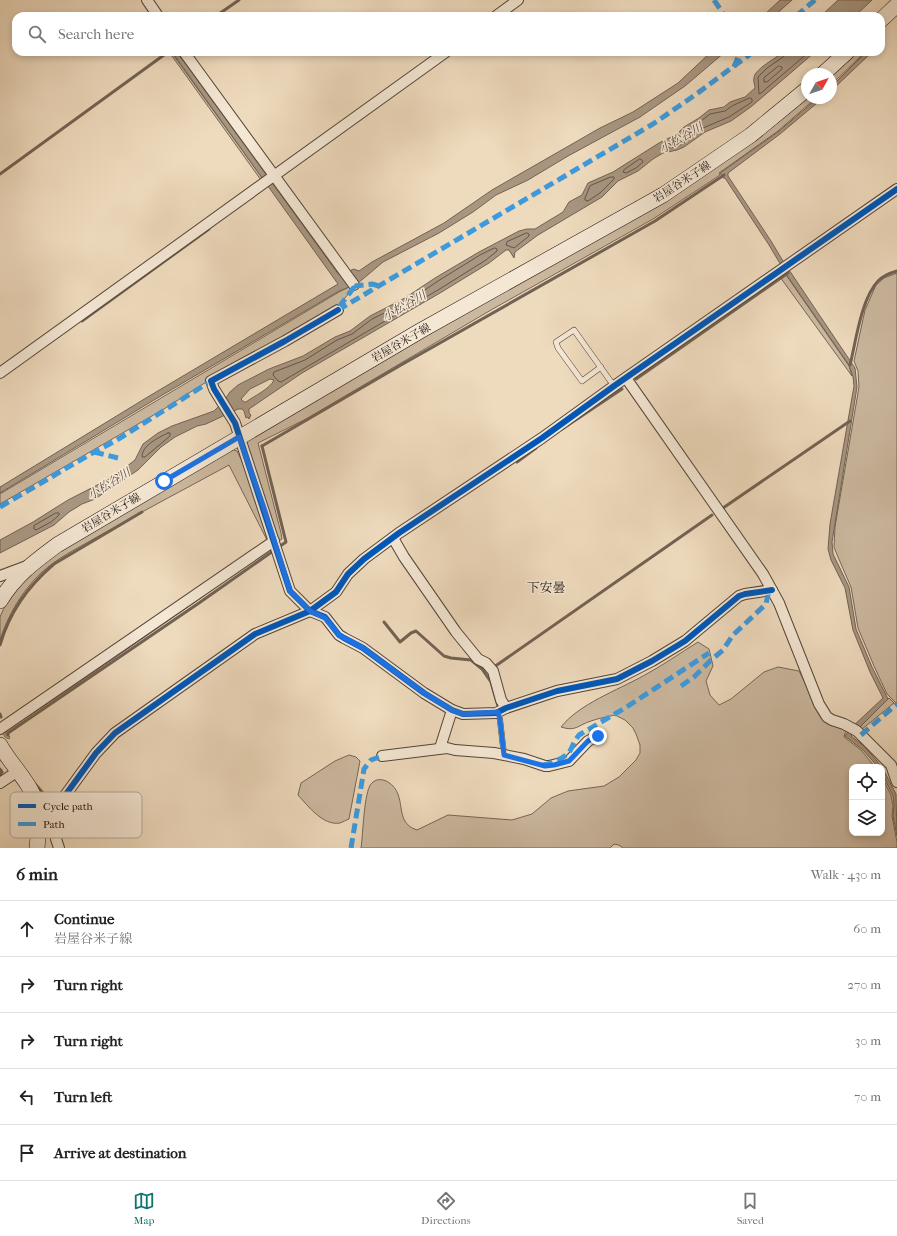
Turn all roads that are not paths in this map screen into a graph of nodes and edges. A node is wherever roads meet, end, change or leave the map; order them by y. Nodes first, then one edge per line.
1 (147, 0) edge
2 (518, 0) edge
3 (897, 6) edge
4 (155, 12) edge
5 (502, 12) edge
6 (885, 16) edge
7 (187, 56) edge
8 (440, 56) edge
9 (843, 56) edge
10 (830, 68) edge
11 (801, 94) edge
12 (274, 177) junction
13 (897, 189) edge
14 (354, 285) dead end
15 (338, 310) dead end
16 (601, 367) junction
17 (0, 373) edge
18 (626, 378) junction
19 (614, 386) junction
20 (237, 430) junction
21 (393, 538) junction
22 (275, 542) junction
23 (29, 566) junction
24 (0, 576) edge
25 (772, 590) junction
26 (0, 601) edge
27 (310, 611) junction
28 (452, 710) junction
29 (502, 710) junction
30 (0, 729) edge
31 (598, 736) dead end
32 (0, 745) edge
33 (440, 748) junction
34 (504, 755) junction
35 (382, 756) dead end
36 (550, 766) junction
37 (570, 766) dead end
38 (18, 771) junction
39 (897, 782) edge
40 (0, 783) edge
41 (31, 792) edge
42 (67, 792) edge
43 (38, 838) edge
44 (56, 838) edge
45 (37, 848) edge
46 (59, 848) edge

1 - 4 street
2 - 5 street
3 - 6 main road
7 - 12 street
8 - 12 street
9 - 10 main road
11 - 20 main road, 岩屋谷米子線
12 - 14 street
12 - 17 street
13 - 18 street
15 - 20 street
16 - 16 lane
16 - 19 lane
18 - 19 street
18 - 25 street
19 - 21 street
20 - 22 street
20 - 23 main road, 岩屋谷米子線
21 - 27 street
21 - 29 street
22 - 27 street
22 - 30 street
23 - 24 street
23 - 26 main road, 岩屋谷米子線
25 - 29 street
25 - 39 street
27 - 28 street
27 - 42 street
28 - 29 street
28 - 33 street
29 - 34 lane
31 - 36 street
32 - 38 main road
33 - 34 street
33 - 35 street
34 - 36 street
36 - 37 lane
38 - 40 street
38 - 41 main road
43 - 45 main road
44 - 46 street

